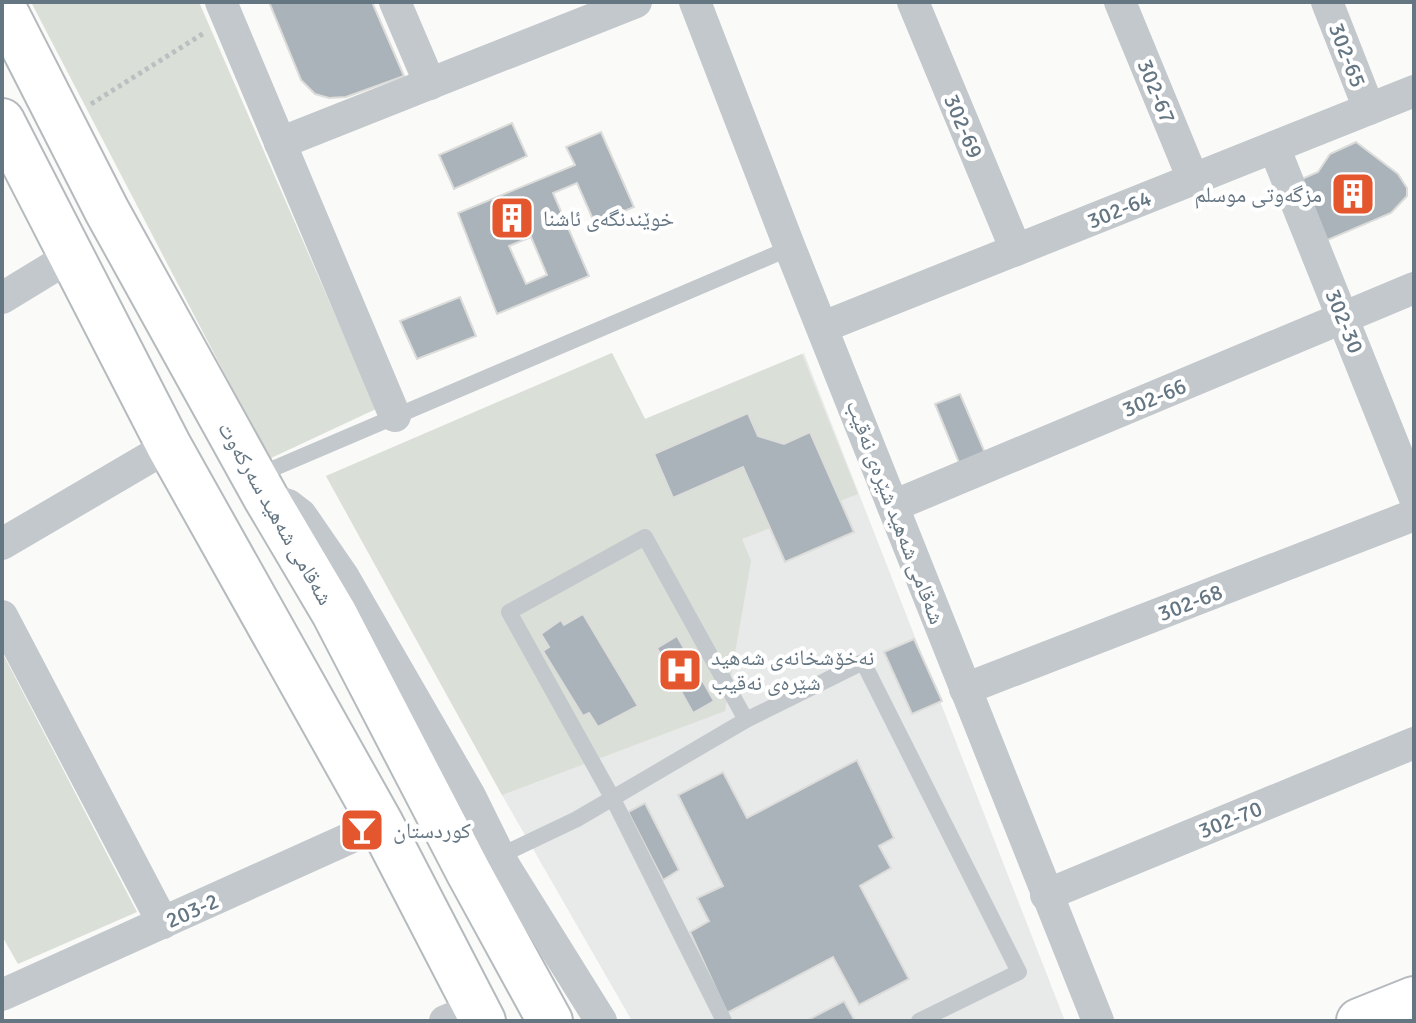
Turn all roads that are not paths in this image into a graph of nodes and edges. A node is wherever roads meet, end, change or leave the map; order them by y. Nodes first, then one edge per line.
1 (395, 2) edge
2 (636, 2) edge
3 (695, 2) edge
4 (913, 2) edge
5 (1120, 2) edge
6 (1327, 2) edge
7 (2, 5) edge
8 (224, 10) edge
9 (430, 84) junction
10 (1414, 91) edge
11 (63, 100) junction
12 (1369, 109) junction
13 (2, 112) edge
14 (2, 121) edge
15 (280, 143) junction
16 (1274, 147) junction
17 (1193, 179) junction
18 (790, 248) junction
19 (1016, 250) junction
20 (71, 256) junction
21 (1414, 288) edge
22 (2, 298) edge
23 (1343, 317) junction
24 (823, 327) junction
25 (395, 416) junction
26 (169, 446) junction
27 (261, 489) junction
28 (1414, 496) edge
29 (893, 506) junction
30 (1414, 515) edge
31 (2, 544) edge
32 (2, 616) edge
33 (965, 689) junction
34 (746, 720) junction
35 (1414, 743) edge
36 (613, 799) junction
37 (381, 824) junction
38 (484, 864) junction
39 (1046, 895) junction
40 (163, 923) junction
41 (4, 990) edge
42 (1414, 999) edge
43 (468, 1017) edge
44 (550, 1021) edge
45 (601, 1021) edge
46 (724, 1021) edge
47 (919, 1021) edge
48 (1098, 1021) edge
49 (1359, 1021) edge

1 - 9 street
2 - 9 street
3 - 18 street, شەقامی شەهید شێرەی نەقیب
4 - 19 street, 302-69
5 - 17 street, 302-67
6 - 12 street, 302-65
7 - 11 main road, شەقامی شەهید سەرکەوت
8 - 15 street
9 - 15 street
10 - 12 street, 302-64
11 - 13 main road
11 - 27 main road, شەقامی شەهید سەرکەوت
12 - 16 street, 302-64
14 - 20 main road
15 - 25 street
16 - 17 street, 302-64
16 - 23 street, 302-30
17 - 19 street, 302-64
18 - 24 street, شەقامی شەهید شێرەی نەقیب
18 - 25 lane
19 - 24 street, 302-64
20 - 22 street
20 - 26 main road
21 - 23 street, 302-66
23 - 28 street, 302-30
23 - 29 street, 302-66
24 - 29 street, شەقامی شەهید شێرەی نەقیب
25 - 27 lane
26 - 31 street
26 - 37 main road
27 - 38 main road, شەقامی شەهید سەرکەوت
29 - 33 street, شەقامی شەهید شێرەی نەقیب
30 - 33 street, 302-68
32 - 40 street
33 - 39 street, شەقامی شەهید شێرەی نەقیب
34 - 36 lane
34 - 36 lane
34 - 47 lane
35 - 39 street, 302-70
36 - 38 lane
36 - 46 lane
37 - 40 street, 203-2
37 - 43 main road
38 - 44 main road, شەقامی شەهید سەرکەوت
38 - 45 street
39 - 48 street, شەقامی شەهید شێرەی نەقیب
40 - 41 street, 203-2
42 - 49 main road

